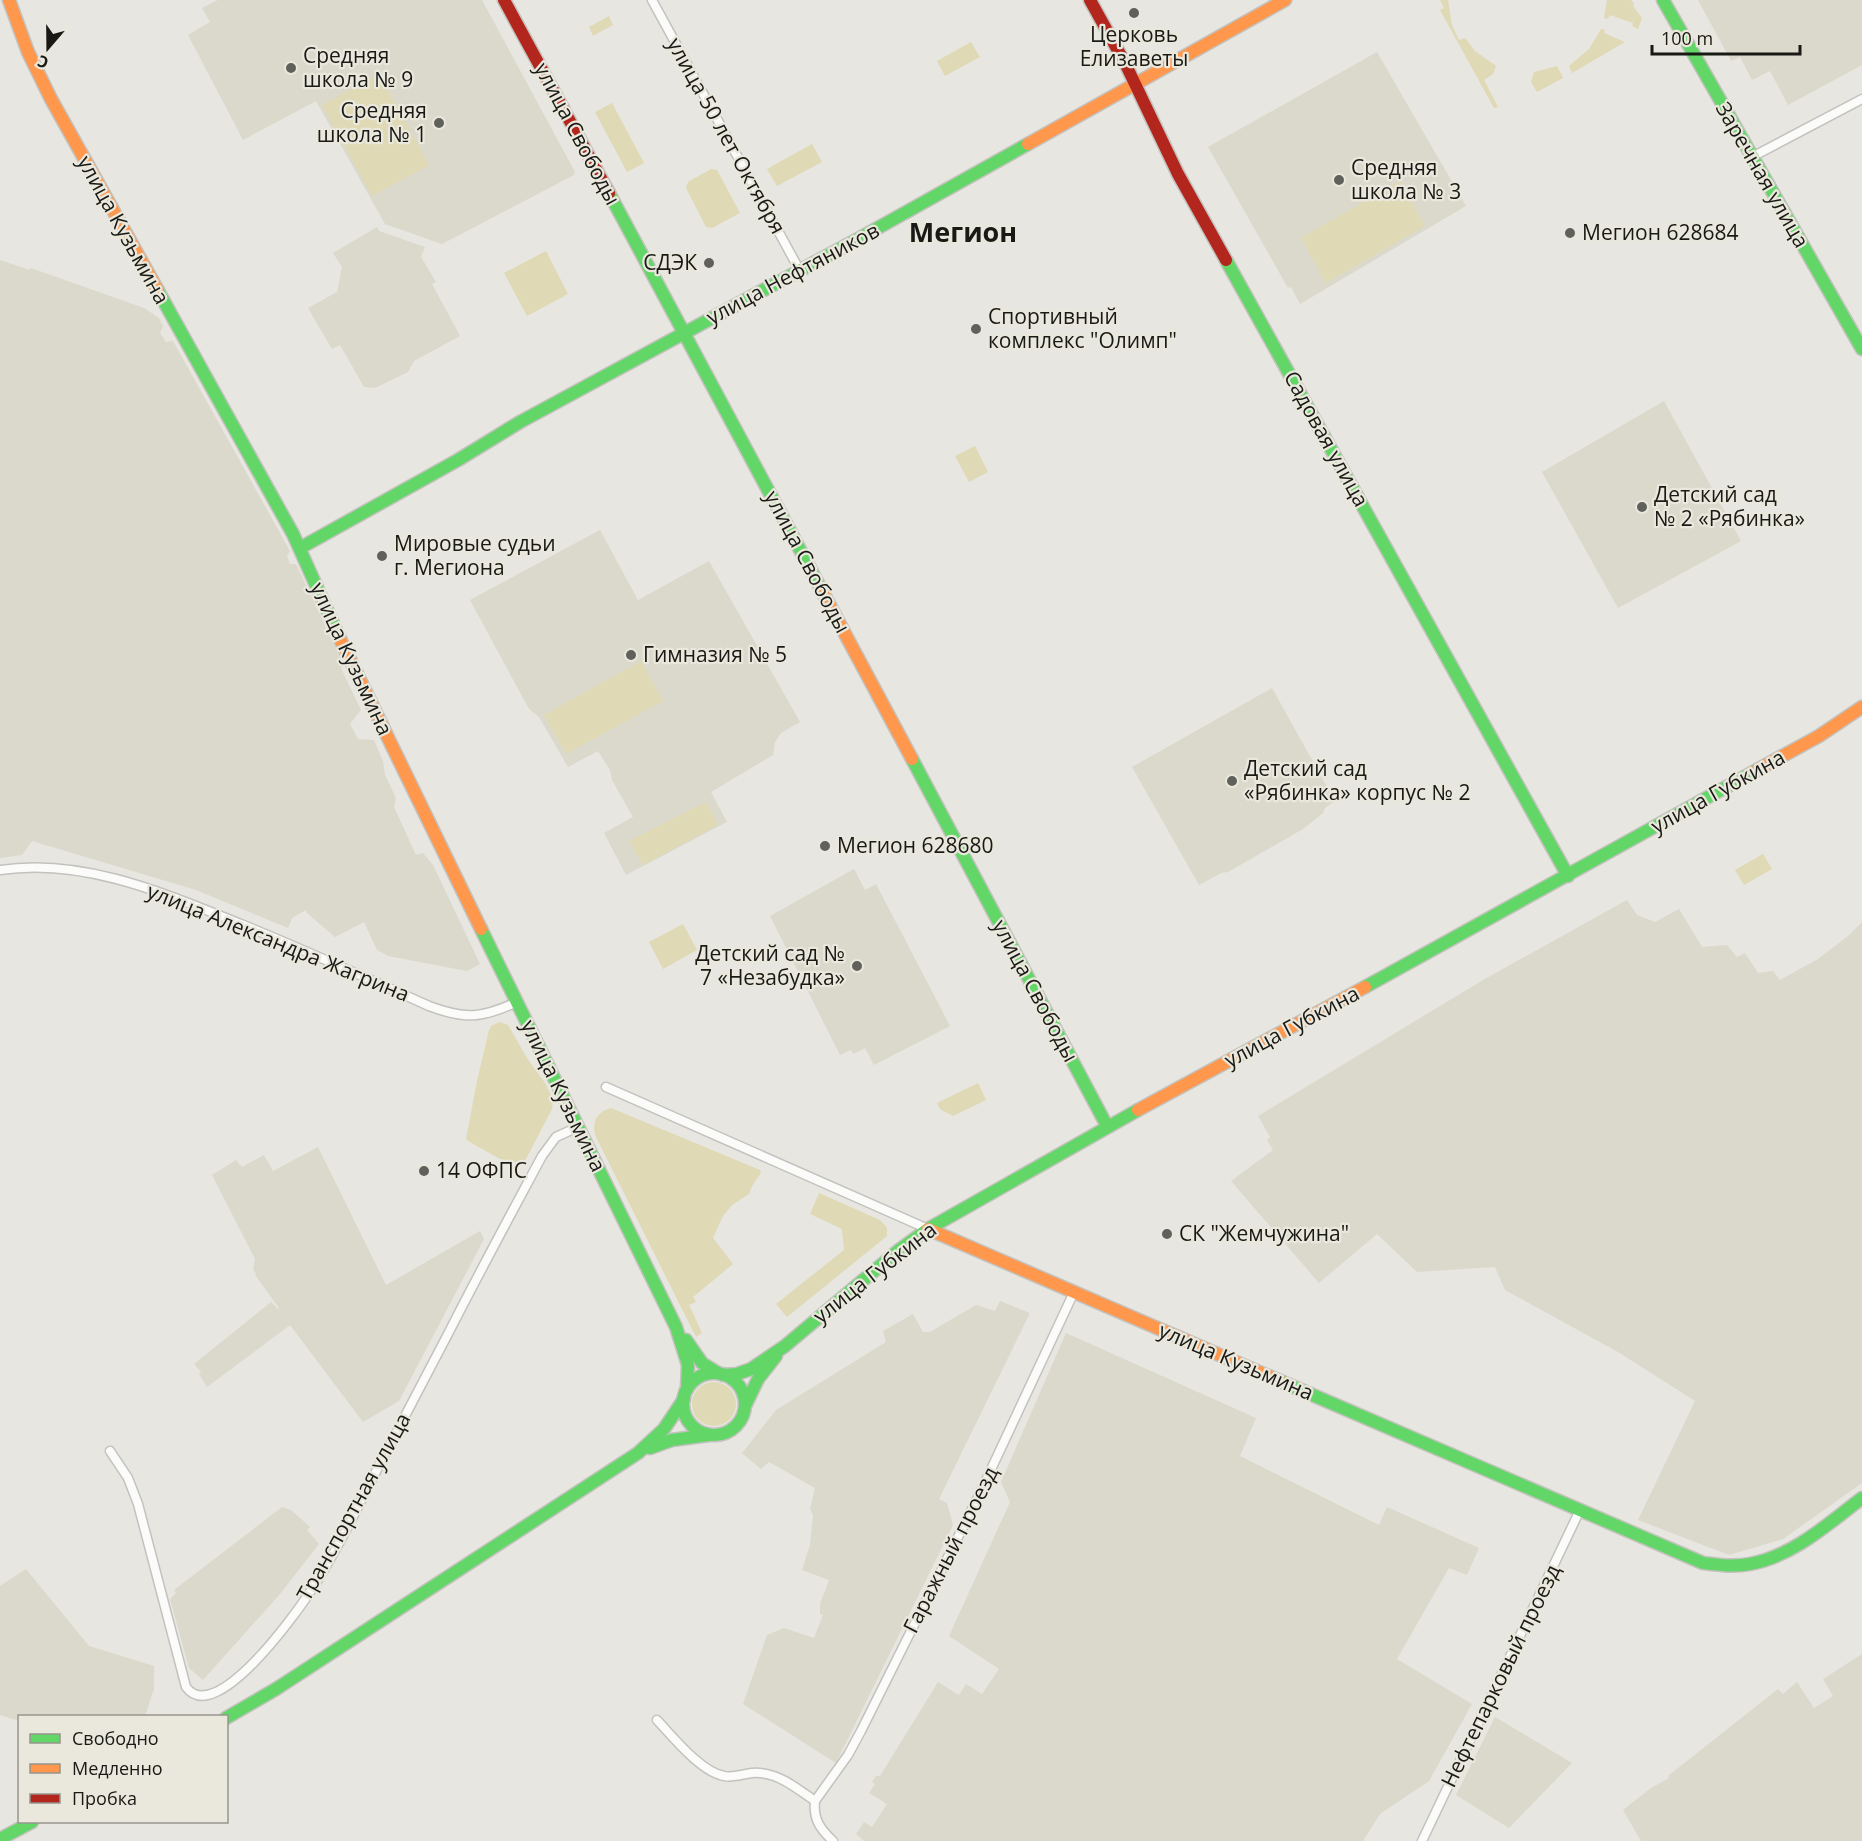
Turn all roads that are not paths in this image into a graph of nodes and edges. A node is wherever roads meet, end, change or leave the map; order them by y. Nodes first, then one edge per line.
1 (504, 0) edge
2 (652, 0) edge
3 (1090, 0) edge
4 (1285, 0) edge
5 (1664, 0) edge
6 (12, 1) edge
7 (1134, 84) junction
8 (1862, 99) edge
9 (1752, 158) junction
10 (800, 271) junction
11 (685, 333) junction
12 (1862, 349) edge
13 (300, 548) junction
14 (1862, 707) edge
15 (1862, 717) edge
16 (1819, 736) junction
17 (0, 870) edge
18 (1568, 876) junction
19 (517, 1002) junction
20 (606, 1088) dead end
21 (1107, 1126) junction
22 (578, 1127) junction
23 (928, 1229) junction
24 (1074, 1292) junction
25 (676, 1327) junction
26 (785, 1346) junction
27 (721, 1374) junction
28 (686, 1394) junction
29 (744, 1410) junction
30 (717, 1434) junction
31 (110, 1451) dead end
32 (638, 1453) junction
33 (1862, 1498) edge
34 (1580, 1510) junction
35 (228, 1717) edge
36 (657, 1720) dead end
37 (815, 1801) junction
38 (26, 1823) edge
39 (28, 1823) edge
40 (0, 1831) edge
41 (0, 1839) edge
42 (833, 1841) edge
43 (1422, 1841) edge

1 - 11 main road, улица Свободы
2 - 10 street, улица 50 лет Октября
3 - 7 main road, Садовая улица
4 - 7 main road, улица Нефтяников
5 - 9 main road, Заречная улица
6 - 13 main road, улица Кузьмина
7 - 10 main road, улица Нефтяников
7 - 18 main road, Садовая улица
8 - 9 street
9 - 12 main road, Заречная улица
10 - 11 main road, улица Нефтяников
11 - 13 main road, улица Нефтяников
11 - 21 main road, улица Свободы
13 - 19 main road, улица Кузьмина
14 - 16 main road, улица Губкина
15 - 16 main road, улица Губкина
16 - 18 main road, улица Губкина
17 - 19 street, улица Александра Жагрина
18 - 21 main road, улица Губкина
19 - 22 main road, улица Кузьмина
20 - 23 street, улица Кузьмина
21 - 23 main road, улица Губкина
22 - 25 main road, улица Кузьмина
22 - 31 street, Транспортная улица
23 - 24 main road, улица Кузьмина
23 - 26 main road, улица Губкина
24 - 34 main road, улица Кузьмина
24 - 37 street, Гаражный проезд
25 - 27 main road
25 - 28 main road
26 - 27 main road
26 - 29 main road
27 - 28 main road
27 - 29 main road
28 - 30 main road
28 - 32 main road
29 - 30 main road
30 - 32 main road
32 - 35 main road
33 - 34 main road, улица Кузьмина
34 - 43 street, Нефтепарковый проезд
36 - 37 street
37 - 42 street
38 - 40 main road
39 - 41 main road

